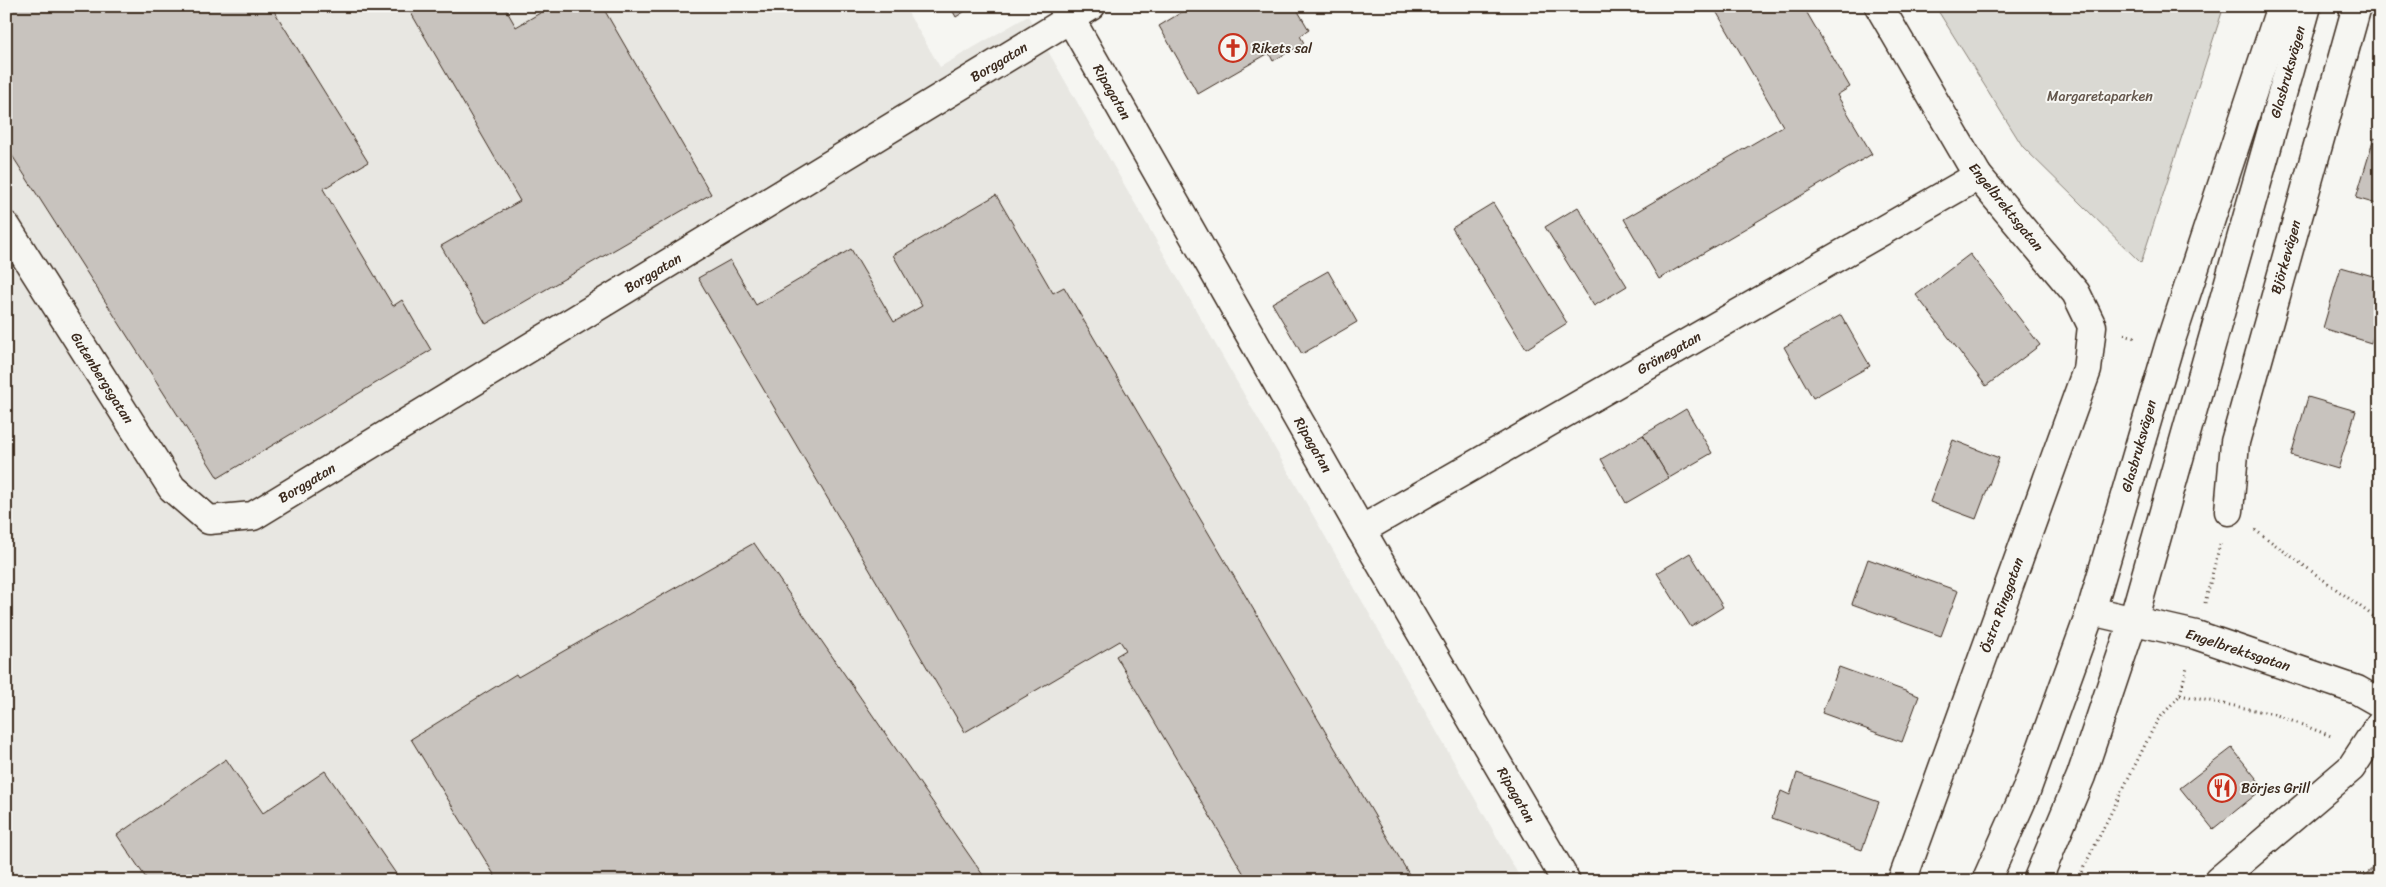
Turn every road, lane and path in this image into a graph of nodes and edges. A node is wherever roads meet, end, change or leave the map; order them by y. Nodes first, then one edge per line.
1 (1879, 6) edge
2 (2281, 6) edge
3 (2307, 6) edge
4 (2357, 6) edge
5 (1075, 10) edge
6 (1978, 176) junction
7 (6, 226) edge
8 (2092, 326) joint
9 (2229, 511) joint
10 (209, 520) joint
11 (1361, 530) junction
12 (2091, 611) junction
13 (2133, 621) junction
14 (2380, 621) edge
15 (2380, 704) edge
16 (2375, 732) edge
17 (1566, 881) edge
18 (1902, 881) edge
19 (1986, 881) edge
20 (2037, 881) edge
21 (2077, 881) edge
22 (2218, 881) edge

1 - 6 street, Engelbrektsgatan
2 - 12 street, Glasbruksvägen
3 - 13 street, Glasbruksvägen
4 - 9 street, Björkevägen
5 - 10 street, Borggatan
5 - 11 street, Ripagatan
6 - 8 street, Engelbrektsgatan
6 - 11 street, Grönegatan
7 - 10 street, Gutenbergsgatan
8 - 18 street, Östra Ringgatan
9 - 14 path
11 - 17 street, Ripagatan
12 - 13 street, Engelbrektsgatan
12 - 19 street, Glasbruksvägen
13 - 15 street, Engelbrektsgatan
13 - 20 street, Glasbruksvägen
16 - 21 path
16 - 22 street

